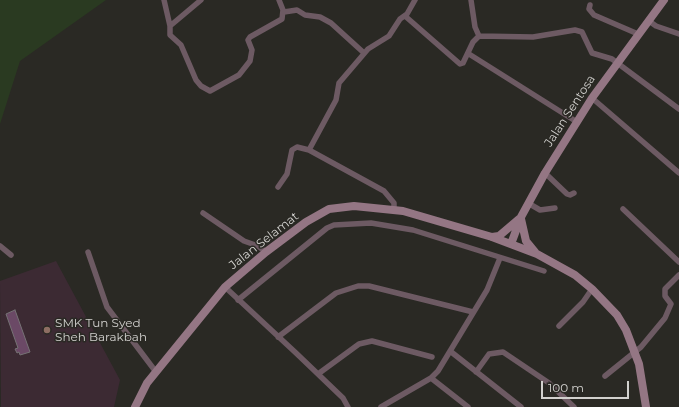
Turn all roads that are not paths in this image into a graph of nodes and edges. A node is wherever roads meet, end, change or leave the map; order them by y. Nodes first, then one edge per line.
1 (164, 0) edge
2 (201, 0) edge
3 (279, 0) edge
4 (415, 0) edge
5 (471, 0) edge
6 (664, 0) edge
7 (590, 5) dead end
8 (284, 12) junction
9 (405, 16) junction
10 (649, 21) junction
11 (170, 26) junction
12 (638, 34) junction
13 (679, 34) edge
14 (479, 36) junction
15 (364, 54) junction
16 (469, 54) junction
17 (617, 62) junction
18 (592, 98) junction
19 (679, 109) edge
20 (576, 122) junction
21 (309, 150) junction
22 (544, 173) junction
23 (679, 173) edge
24 (278, 187) dead end
25 (574, 193) dead end
26 (528, 203) junction
27 (555, 208) dead end
28 (623, 209) dead end
29 (394, 210) junction
30 (202, 213) dead end
31 (521, 217) junction
32 (492, 237) junction
33 (511, 244) junction
34 (0, 246) edge
35 (88, 252) dead end
36 (266, 252) junction
37 (537, 254) junction
38 (12, 255) dead end
39 (500, 258) junction
40 (679, 262) edge
41 (544, 271) dead end
42 (679, 275) edge
43 (225, 288) junction
44 (592, 289) junction
45 (238, 300) junction
46 (473, 312) junction
47 (559, 326) dead end
48 (278, 337) junction
49 (450, 351) junction
50 (635, 351) junction
51 (432, 356) dead end
52 (156, 372) junction
53 (476, 372) junction
54 (318, 374) junction
55 (605, 376) dead end
56 (431, 378) junction
57 (135, 407) edge
58 (348, 407) edge
59 (381, 407) edge
60 (468, 407) edge
61 (521, 407) edge
62 (574, 407) edge
63 (646, 407) edge

1 - 11 street
2 - 11 street
3 - 8 street
4 - 9 street
5 - 14 street
6 - 10 main road, Jalan Sentosa
7 - 12 street
8 - 11 street
8 - 15 street
9 - 15 street
9 - 16 street
10 - 12 main road, Jalan Sentosa
10 - 13 street
12 - 17 main road, Jalan Sentosa
14 - 16 street
14 - 17 street
15 - 21 street
16 - 20 street
17 - 18 main road, Jalan Sentosa
17 - 19 street
18 - 20 main road, Jalan Sentosa
18 - 23 street
20 - 22 main road, Jalan Sentosa
21 - 24 street
21 - 29 street
22 - 25 street
22 - 26 main road, Jalan Sentosa
26 - 27 street
26 - 31 main road, Jalan Sentosa
28 - 40 street
29 - 32 main road, Jalan Selamat
29 - 36 main road, Jalan Selamat
30 - 36 street
31 - 32 main road
31 - 33 main road, Jalan Sentosa
31 - 37 main road
32 - 33 main road, Jalan Selamat
33 - 37 main road, Jalan Selamat
34 - 38 street
35 - 52 street
36 - 43 main road, Jalan Selamat
37 - 44 main road, Jalan Selamat
39 - 41 street
39 - 45 street
39 - 46 street
42 - 50 street
43 - 45 street
43 - 52 main road, Jalan Selamat
44 - 47 street
44 - 50 main road, Jalan Selamat
45 - 48 street
46 - 48 street
46 - 49 street
48 - 54 street
49 - 53 street
49 - 56 street
50 - 55 street
50 - 63 main road, Jalan Selamat
51 - 54 street
52 - 57 main road, Jalan Selamat
53 - 61 street
53 - 62 street
54 - 58 street
56 - 59 street
56 - 60 street

